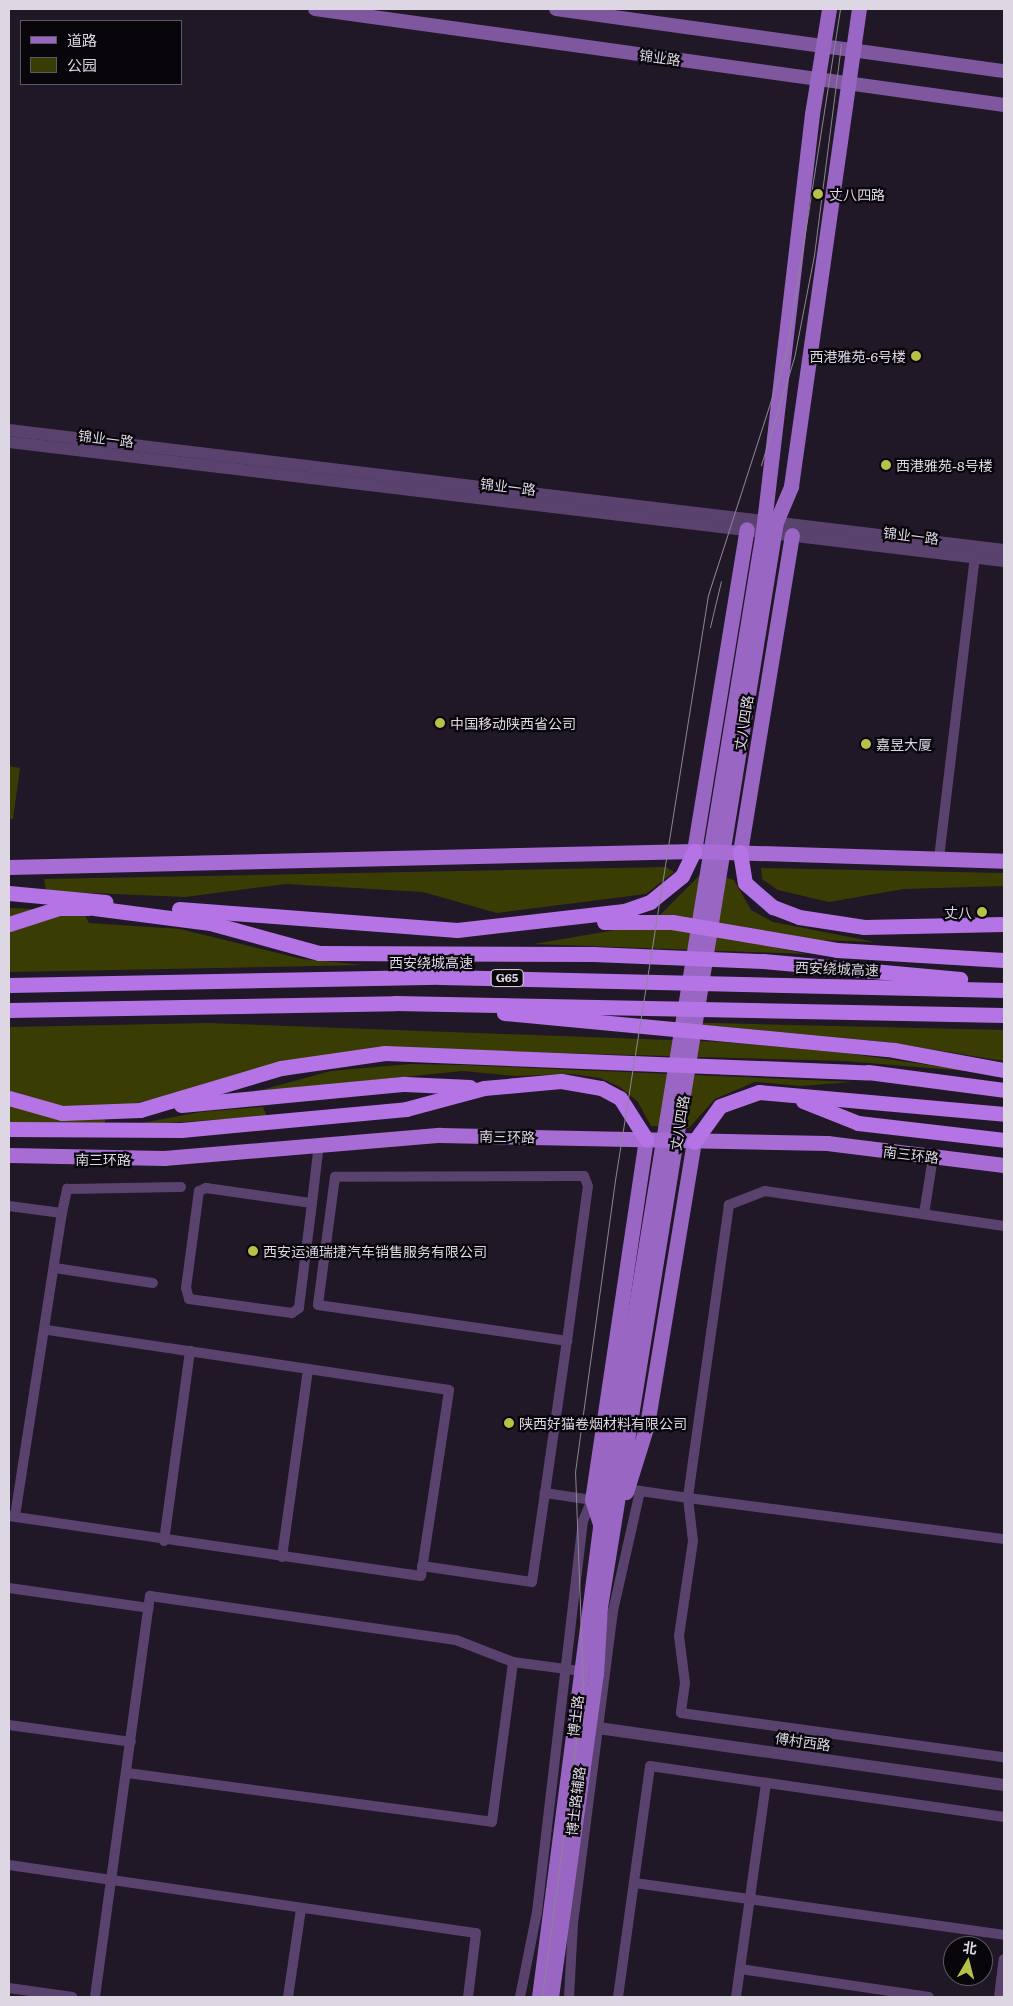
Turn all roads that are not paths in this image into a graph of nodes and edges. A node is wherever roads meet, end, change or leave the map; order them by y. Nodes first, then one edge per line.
1 (315, 9) edge
2 (556, 9) edge
3 (829, 9) edge
4 (859, 9) edge
5 (824, 46) junction
6 (853, 50) junction
7 (1004, 71) edge
8 (820, 80) junction
9 (848, 84) junction
10 (1004, 105) edge
11 (9, 430) edge
12 (9, 442) edge
13 (769, 526) junction
14 (747, 529) junction
15 (792, 535) junction
16 (1004, 550) edge
17 (975, 558) junction
18 (1004, 561) edge
19 (694, 851) junction
20 (740, 852) junction
21 (939, 858) junction
22 (1004, 861) edge
23 (9, 867) edge
24 (9, 893) edge
25 (64, 902) junction
26 (150, 907) junction
27 (94, 908) junction
28 (9, 924) edge
29 (1004, 924) edge
30 (457, 930) junction
31 (1004, 960) edge
32 (1004, 983) edge
33 (9, 985) edge
34 (1004, 990) edge
35 (395, 1003) junction
36 (9, 1010) edge
37 (1004, 1015) edge
38 (1004, 1070) edge
39 (484, 1088) junction
40 (1004, 1090) edge
41 (783, 1093) junction
42 (9, 1098) edge
43 (133, 1111) junction
44 (1004, 1114) edge
45 (9, 1129) edge
46 (646, 1139) junction
47 (1004, 1140) edge
48 (694, 1142) junction
49 (319, 1143) junction
50 (9, 1155) edge
51 (933, 1157) junction
52 (1004, 1165) edge
53 (181, 1187) dead end
54 (312, 1203) junction
55 (9, 1206) edge
56 (62, 1213) junction
57 (924, 1214) junction
58 (1004, 1226) edge
59 (55, 1268) junction
60 (154, 1283) dead end
61 (46, 1330) junction
62 (567, 1341) junction
63 (190, 1351) junction
64 (308, 1369) junction
65 (622, 1437) joint
66 (634, 1490) junction
67 (545, 1493) junction
68 (688, 1498) junction
69 (592, 1500) junction
70 (12, 1516) edge
71 (607, 1524) junction
72 (1004, 1539) edge
73 (164, 1541) junction
74 (282, 1557) junction
75 (422, 1566) junction
76 (9, 1588) edge
77 (149, 1608) junction
78 (513, 1662) junction
79 (574, 1670) junction
80 (9, 1725) edge
81 (598, 1728) junction
82 (131, 1742) junction
83 (1004, 1756) edge
84 (128, 1773) junction
85 (766, 1783) junction
86 (1004, 1785) edge
87 (1004, 1817) edge
88 (9, 1865) edge
89 (113, 1880) junction
90 (635, 1883) junction
91 (750, 1899) junction
92 (301, 1909) junction
93 (1004, 1935) edge
94 (1004, 1959) edge
95 (740, 1969) junction
96 (9, 1988) edge
97 (72, 1997) edge
98 (95, 1997) edge
99 (288, 1997) edge
100 (468, 1997) edge
101 (520, 1997) edge
102 (539, 1997) edge
103 (551, 1997) edge
104 (569, 1997) edge
105 (618, 1997) edge
106 (736, 1997) edge
107 (929, 1997) edge
108 (999, 1997) edge

1 - 8 main road, 锦业路
2 - 5 main road
3 - 5 main road, 丈八四路
4 - 6 main road, 丈八四路
5 - 6 main road
5 - 8 main road, 丈八四路
6 - 7 main road
6 - 9 main road, 丈八四路
8 - 9 main road, 锦业路
8 - 13 main road, 丈八四路
9 - 10 main road, 锦业路
9 - 13 main road, 丈八四路
11 - 13 street, 锦业一路
12 - 14 street, 锦业一路
13 - 14 street, 锦业一路
13 - 15 street, 锦业一路
13 - 16 street, 锦业一路
13 - 65 main road, 丈八四路
14 - 19 main road
15 - 17 street, 锦业一路
15 - 20 main road
17 - 18 street, 锦业一路
17 - 21 street
19 - 20 highway
19 - 23 highway
19 - 30 highway
20 - 21 highway
20 - 29 highway
21 - 22 highway
24 - 25 highway
25 - 26 highway
25 - 27 highway
25 - 28 highway
26 - 27 highway
26 - 30 highway
27 - 32 highway
30 - 31 highway
33 - 34 highway, 西安绕城高速 / G65
35 - 36 highway, G65
35 - 37 highway, G65
35 - 38 highway
39 - 43 highway
39 - 45 highway
39 - 46 highway
40 - 43 highway
41 - 44 highway
41 - 47 highway
41 - 48 highway
42 - 43 highway
46 - 48 highway, 南三环路
46 - 49 highway, 南三环路
46 - 69 main road
48 - 51 highway, 南三环路
48 - 66 main road
49 - 50 highway, 南三环路
49 - 54 street
51 - 52 highway, 南三环路
51 - 57 street
53 - 56 street
54 - 54 street
55 - 56 street
56 - 59 street
57 - 58 street
57 - 68 street
59 - 60 street
59 - 61 street
61 - 63 street
61 - 70 street
62 - 62 street
62 - 67 street
63 - 64 street
63 - 73 street
64 - 74 street
64 - 75 street
65 - 71 main road, 博士路
66 - 68 street
66 - 71 main road
66 - 81 street, 博士路辅路
67 - 69 street
67 - 75 street
68 - 72 street
68 - 83 street
69 - 71 main road
69 - 79 street, 博士路辅路
70 - 73 street
71 - 79 main road, 博士路
71 - 103 main road, 博士路
73 - 74 street
74 - 75 street
76 - 77 street
77 - 78 street
77 - 82 street
78 - 79 street
78 - 84 street
79 - 101 street, 博士路辅路
79 - 102 main road, 博士路
80 - 82 street
81 - 86 street, 傅村西路
81 - 104 street, 博士路辅路
82 - 84 street
84 - 89 street
85 - 87 street
85 - 90 street
85 - 91 street
88 - 89 street
89 - 92 street
89 - 98 street
90 - 91 street
90 - 105 street
91 - 93 street
91 - 95 street
92 - 99 street
92 - 100 street
94 - 108 street
95 - 106 street
95 - 107 street
96 - 97 street

